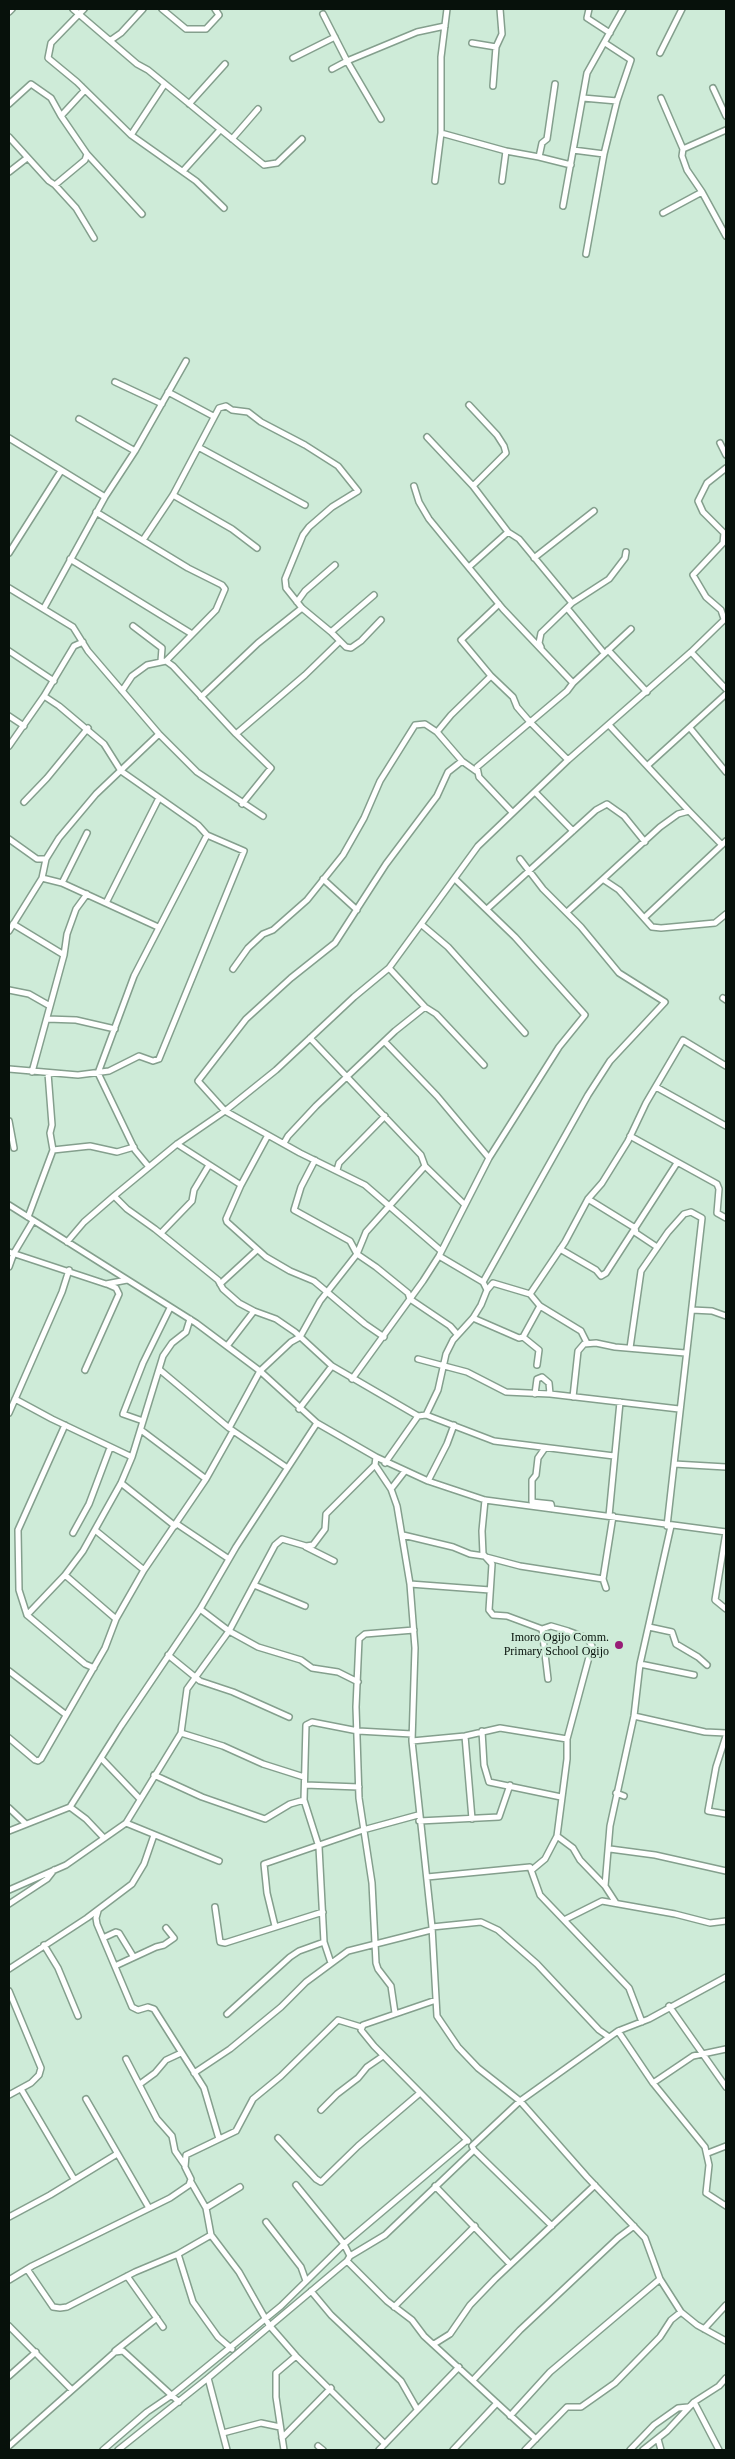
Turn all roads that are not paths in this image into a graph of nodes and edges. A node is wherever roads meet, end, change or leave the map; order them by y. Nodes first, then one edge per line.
1 (12, 9) edge
2 (84, 9) edge
3 (143, 9) edge
4 (162, 9) edge
5 (215, 9) edge
6 (447, 9) edge
7 (500, 9) edge
8 (589, 9) edge
9 (623, 9) edge
10 (682, 9) edge
11 (76, 11) edge
12 (9, 12) edge
13 (322, 14) dead end
14 (445, 26) junction
15 (610, 33) junction
16 (335, 38) junction
17 (111, 40) junction
18 (472, 42) dead end
19 (605, 43) junction
20 (496, 47) junction
21 (660, 53) dead end
22 (293, 58) dead end
23 (347, 61) junction
24 (225, 64) dead end
25 (332, 69) dead end
26 (78, 82) junction
27 (555, 84) dead end
28 (164, 85) junction
29 (493, 86) dead end
30 (713, 88) dead end
31 (582, 98) junction
32 (661, 98) dead end
33 (10, 101) edge
34 (617, 101) junction
35 (189, 104) junction
36 (258, 110) dead end
37 (61, 116) junction
38 (726, 116) edge
39 (381, 119) dead end
40 (220, 130) junction
41 (726, 130) edge
42 (441, 133) junction
43 (132, 135) junction
44 (9, 137) edge
45 (232, 139) junction
46 (302, 139) dead end
47 (683, 149) junction
48 (573, 150) junction
49 (506, 151) junction
50 (87, 154) junction
51 (604, 154) junction
52 (539, 157) junction
53 (27, 158) junction
54 (570, 165) junction
55 (183, 171) junction
56 (9, 172) edge
57 (435, 180) dead end
58 (502, 182) dead end
59 (56, 185) junction
60 (702, 192) junction
61 (563, 206) dead end
62 (224, 208) dead end
63 (663, 213) dead end
64 (142, 214) dead end
65 (726, 236) edge
66 (94, 238) dead end
67 (586, 254) dead end
68 (186, 360) dead end
69 (115, 382) dead end
70 (168, 392) junction
71 (162, 404) junction
72 (469, 405) dead end
73 (213, 416) junction
74 (79, 420) dead end
75 (427, 437) dead end
76 (9, 438) edge
77 (720, 443) dead end
78 (200, 448) junction
79 (135, 451) junction
80 (726, 455) edge
81 (726, 468) edge
82 (61, 471) junction
83 (414, 486) dead end
84 (473, 486) junction
85 (173, 495) junction
86 (105, 497) junction
87 (305, 505) dead end
88 (594, 511) dead end
89 (96, 512) junction
90 (508, 532) junction
91 (142, 540) junction
92 (257, 548) dead end
93 (626, 552) dead end
94 (9, 553) edge
95 (534, 558) junction
96 (70, 560) junction
97 (335, 565) dead end
98 (470, 566) junction
99 (9, 588) edge
100 (374, 595) dead end
101 (297, 602) junction
102 (572, 603) junction
103 (499, 604) junction
104 (44, 608) junction
105 (302, 608) junction
106 (567, 608) junction
107 (725, 618) edge
108 (381, 620) dead end
109 (133, 626) dead end
110 (631, 629) dead end
111 (331, 632) junction
112 (192, 634) junction
113 (83, 642) junction
114 (339, 642) junction
115 (541, 647) junction
116 (9, 651) edge
117 (606, 651) junction
118 (691, 652) junction
119 (163, 661) junction
120 (491, 676) junction
121 (54, 681) junction
122 (573, 682) junction
123 (726, 689) edge
124 (122, 691) junction
125 (646, 692) junction
126 (726, 694) edge
127 (44, 696) junction
128 (201, 697) junction
129 (9, 716) edge
130 (530, 722) junction
131 (609, 725) junction
132 (24, 726) junction
133 (88, 728) junction
134 (690, 728) junction
135 (437, 732) junction
136 (159, 734) junction
137 (236, 734) junction
138 (9, 746) edge
139 (568, 760) junction
140 (462, 761) junction
141 (648, 765) junction
142 (121, 771) junction
143 (476, 771) junction
144 (726, 772) edge
145 (535, 792) junction
146 (159, 798) junction
147 (24, 802) dead end
148 (242, 804) junction
149 (689, 811) junction
150 (512, 812) junction
151 (263, 816) dead end
152 (573, 831) junction
153 (88, 834) dead end
154 (207, 835) junction
155 (9, 839) edge
156 (644, 842) junction
157 (724, 843) edge
158 (520, 859) dead end
159 (44, 861) junction
160 (531, 871) junction
161 (42, 878) junction
162 (323, 879) junction
163 (456, 880) junction
164 (604, 880) junction
165 (62, 883) junction
166 (87, 894) junction
167 (106, 904) junction
168 (357, 910) junction
169 (487, 910) junction
170 (567, 912) junction
171 (726, 914) edge
172 (645, 917) junction
173 (13, 924) junction
174 (422, 925) junction
175 (158, 927) junction
176 (9, 931) edge
177 (64, 955) junction
178 (389, 968) junction
179 (233, 969) dead end
180 (9, 990) edge
181 (50, 1006) junction
182 (425, 1007) junction
183 (47, 1019) junction
184 (115, 1029) junction
185 (525, 1033) dead end
186 (310, 1038) junction
187 (385, 1042) junction
188 (484, 1065) dead end
189 (726, 1066) edge
190 (9, 1069) edge
191 (32, 1072) junction
192 (48, 1073) junction
193 (98, 1073) junction
194 (349, 1078) junction
195 (656, 1087) junction
196 (225, 1111) junction
197 (385, 1116) junction
198 (9, 1121) edge
199 (726, 1126) edge
200 (268, 1136) junction
201 (630, 1136) junction
202 (284, 1143) junction
203 (177, 1144) junction
204 (14, 1148) dead end
205 (134, 1148) junction
206 (54, 1150) junction
207 (489, 1158) junction
208 (315, 1160) junction
209 (677, 1163) junction
210 (209, 1165) junction
211 (425, 1166) junction
212 (148, 1167) junction
213 (337, 1170) junction
214 (241, 1185) junction
215 (114, 1196) junction
216 (588, 1199) junction
217 (464, 1204) junction
218 (9, 1206) edge
219 (389, 1208) junction
220 (28, 1217) junction
221 (726, 1218) edge
222 (33, 1221) junction
223 (634, 1228) junction
224 (161, 1233) junction
225 (67, 1242) junction
226 (657, 1247) junction
227 (560, 1249) junction
228 (257, 1250) junction
229 (11, 1252) edge
230 (440, 1253) junction
231 (357, 1254) junction
232 (9, 1267) edge
233 (69, 1270) junction
234 (128, 1280) junction
235 (483, 1282) junction
236 (106, 1284) junction
237 (220, 1284) junction
238 (487, 1290) junction
239 (327, 1292) junction
240 (530, 1294) junction
241 (410, 1299) junction
242 (540, 1306) junction
243 (170, 1308) junction
244 (692, 1310) junction
245 (254, 1312) junction
246 (726, 1316) edge
247 (473, 1318) junction
248 (190, 1319) junction
249 (457, 1334) junction
250 (300, 1337) junction
251 (384, 1337) junction
252 (524, 1338) junction
253 (588, 1343) junction
254 (227, 1346) junction
255 (630, 1348) junction
256 (685, 1353) junction
257 (418, 1359) dead end
258 (537, 1365) dead end
259 (332, 1366) junction
260 (444, 1367) junction
261 (86, 1370) dead end
262 (160, 1370) junction
263 (260, 1371) junction
264 (352, 1379) junction
265 (535, 1394) junction
266 (550, 1394) junction
267 (573, 1397) junction
268 (12, 1401) edge
269 (620, 1402) junction
270 (299, 1409) junction
271 (679, 1409) junction
272 (9, 1413) edge
273 (426, 1415) junction
274 (418, 1416) junction
275 (144, 1421) junction
276 (317, 1423) junction
277 (64, 1425) junction
278 (454, 1425) junction
279 (140, 1430) junction
280 (231, 1430) junction
281 (110, 1448) junction
282 (545, 1448) junction
283 (614, 1456) junction
284 (132, 1457) junction
285 (376, 1457) junction
286 (385, 1463) junction
287 (674, 1464) junction
288 (375, 1465) junction
289 (286, 1467) junction
290 (726, 1467) edge
291 (405, 1471) junction
292 (206, 1479) junction
293 (428, 1481) junction
294 (121, 1483) junction
295 (390, 1489) junction
296 (485, 1500) junction
297 (552, 1509) junction
298 (611, 1516) junction
299 (176, 1525) junction
300 (669, 1526) junction
301 (95, 1530) junction
302 (74, 1533) dead end
303 (402, 1535) junction
304 (306, 1546) junction
305 (485, 1556) junction
306 (229, 1560) junction
307 (334, 1561) dead end
308 (144, 1570) junction
309 (65, 1575) junction
310 (603, 1579) junction
311 (410, 1584) junction
312 (254, 1585) junction
313 (606, 1588) dead end
314 (490, 1590) junction
315 (305, 1606) dead end
316 (200, 1609) junction
317 (726, 1609) edge
318 (27, 1615) junction
319 (116, 1618) junction
320 (649, 1627) junction
321 (542, 1629) junction
322 (414, 1630) junction
323 (230, 1631) junction
324 (168, 1655) junction
325 (640, 1664) junction
326 (707, 1665) dead end
327 (94, 1668) junction
328 (9, 1671) edge
329 (694, 1675) dead end
330 (196, 1676) junction
331 (548, 1679) dead end
332 (358, 1682) junction
333 (65, 1714) junction
334 (634, 1716) junction
335 (289, 1717) dead end
336 (358, 1731) junction
337 (482, 1731) junction
338 (181, 1733) junction
339 (412, 1734) junction
340 (726, 1735) edge
341 (465, 1736) junction
342 (9, 1738) edge
343 (567, 1739) junction
344 (412, 1741) junction
345 (101, 1758) junction
346 (154, 1775) junction
347 (304, 1777) junction
348 (305, 1784) junction
349 (510, 1785) junction
350 (359, 1787) junction
351 (616, 1793) junction
352 (561, 1796) junction
353 (624, 1796) dead end
354 (139, 1798) junction
355 (304, 1800) junction
356 (70, 1807) junction
357 (9, 1808) edge
358 (726, 1814) edge
359 (418, 1815) junction
360 (472, 1819) junction
361 (419, 1822) junction
362 (126, 1823) junction
363 (26, 1824) junction
364 (363, 1830) junction
365 (9, 1831) edge
366 (154, 1835) junction
367 (557, 1836) junction
368 (104, 1838) junction
369 (318, 1846) junction
370 (610, 1849) junction
371 (219, 1861) dead end
372 (533, 1869) junction
373 (54, 1870) junction
374 (726, 1871) edge
375 (426, 1877) junction
376 (606, 1889) junction
377 (9, 1890) edge
378 (602, 1901) junction
379 (616, 1903) junction
380 (9, 1904) edge
381 (215, 1907) dead end
382 (98, 1911) junction
383 (323, 1912) junction
384 (564, 1920) junction
385 (726, 1921) edge
386 (276, 1926) junction
387 (166, 1928) dead end
388 (432, 1929) junction
389 (103, 1938) junction
390 (324, 1942) junction
391 (375, 1943) junction
392 (44, 1945) junction
393 (133, 1956) junction
394 (331, 1963) junction
395 (115, 1966) junction
396 (9, 1969) edge
397 (726, 1978) edge
398 (9, 1991) edge
399 (436, 2000) junction
400 (669, 2006) junction
401 (394, 2013) junction
402 (227, 2014) dead end
403 (78, 2016) dead end
404 (642, 2022) junction
405 (361, 2027) junction
406 (618, 2031) junction
407 (609, 2037) junction
408 (726, 2049) edge
409 (182, 2053) junction
410 (704, 2055) junction
411 (383, 2056) junction
412 (126, 2059) dead end
413 (194, 2073) junction
414 (653, 2083) junction
415 (140, 2084) junction
416 (726, 2087) edge
417 (21, 2089) junction
418 (420, 2093) junction
419 (9, 2095) edge
420 (86, 2099) dead end
421 (520, 2101) junction
422 (320, 2110) dead end
423 (278, 2138) dead end
424 (219, 2139) junction
425 (467, 2140) junction
426 (726, 2146) edge
427 (473, 2148) junction
428 (708, 2153) junction
429 (117, 2154) junction
430 (185, 2167) junction
431 (74, 2179) junction
432 (191, 2182) junction
433 (296, 2185) dead end
434 (595, 2185) junction
435 (435, 2186) junction
436 (240, 2187) dead end
437 (726, 2206) edge
438 (149, 2208) junction
439 (206, 2208) junction
440 (9, 2217) edge
441 (266, 2222) dead end
442 (475, 2226) junction
443 (552, 2226) junction
444 (634, 2226) junction
445 (211, 2235) junction
446 (344, 2244) junction
447 (178, 2254) junction
448 (348, 2259) junction
449 (510, 2264) junction
450 (27, 2269) junction
451 (127, 2276) junction
452 (660, 2279) junction
453 (9, 2280) edge
454 (306, 2281) junction
455 (311, 2290) junction
456 (726, 2305) edge
457 (394, 2307) junction
458 (681, 2312) junction
459 (158, 2318) junction
460 (265, 2318) junction
461 (269, 2325) junction
462 (9, 2326) edge
463 (163, 2328) dead end
464 (704, 2329) junction
465 (726, 2341) edge
466 (434, 2344) junction
467 (230, 2348) junction
468 (36, 2352) junction
469 (115, 2352) junction
470 (237, 2352) junction
471 (296, 2356) junction
472 (459, 2367) junction
473 (9, 2376) edge
474 (208, 2378) junction
475 (726, 2378) edge
476 (474, 2379) junction
477 (331, 2388) junction
478 (72, 2390) junction
479 (172, 2396) junction
480 (179, 2402) junction
481 (694, 2402) junction
482 (497, 2403) junction
483 (689, 2407) junction
484 (417, 2409) junction
485 (510, 2416) junction
486 (280, 2427) junction
487 (223, 2433) junction
488 (282, 2438) junction
489 (536, 2439) junction
490 (656, 2442) junction
491 (385, 2444) junction
492 (9, 2446) edge
493 (103, 2450) edge
494 (118, 2450) edge
495 (228, 2450) edge
496 (284, 2450) edge
497 (379, 2450) edge
498 (452, 2450) edge
499 (525, 2450) edge
500 (630, 2450) edge
501 (643, 2450) edge
502 (661, 2450) edge
503 (719, 2450) edge

1 - 12 street
2 - 11 street
3 - 17 street
4 - 5 street
6 - 14 street
7 - 20 street
8 - 15 street
9 - 15 street
10 - 21 street
11 - 17 street
11 - 26 street
13 - 16 street
14 - 23 street
14 - 42 street
15 - 19 street
16 - 22 street
16 - 23 street
17 - 28 street
18 - 20 street
19 - 31 street
19 - 34 street
20 - 29 street
23 - 25 street
23 - 39 street
24 - 35 street
26 - 37 street
26 - 43 street
27 - 52 street
28 - 35 street
28 - 43 street
30 - 38 street
31 - 34 street
31 - 48 street
32 - 47 street
33 - 37 street
34 - 51 street
35 - 40 street
36 - 45 street
37 - 50 street
40 - 45 street
40 - 55 street
41 - 47 street
42 - 49 street
42 - 57 street
43 - 55 street
44 - 53 street
45 - 46 street
47 - 60 street
48 - 51 street
48 - 54 street
49 - 52 street
49 - 58 street
50 - 59 street
50 - 64 street
51 - 67 street
52 - 54 street
53 - 56 street
53 - 59 street
54 - 61 street
55 - 62 street
59 - 66 street
60 - 63 street
60 - 65 street
68 - 70 street
69 - 71 street
70 - 71 street
70 - 73 street
71 - 79 street
72 - 84 street
73 - 78 street
73 - 101 street
74 - 79 street
75 - 84 street
76 - 82 street
77 - 80 street
78 - 85 street
78 - 87 street
79 - 86 street
81 - 107 street
82 - 86 street
82 - 94 street
83 - 98 street
84 - 90 street
85 - 91 street
85 - 92 street
86 - 89 street
88 - 95 street
89 - 91 street
89 - 96 street
90 - 95 street
90 - 98 street
91 - 112 street
93 - 102 street
95 - 102 street
96 - 104 street
96 - 112 street
97 - 101 street
98 - 103 street
99 - 104 street
100 - 111 street
101 - 105 street
102 - 106 street
103 - 115 street
103 - 120 street
104 - 113 street
105 - 111 street
105 - 128 street
106 - 115 street
106 - 117 street
107 - 118 street
108 - 114 street
109 - 119 street
110 - 117 street
111 - 114 street
112 - 119 street
113 - 121 street
113 - 124 street
114 - 137 street
115 - 122 street
116 - 121 street
117 - 122 street
117 - 125 street
118 - 123 street
118 - 125 street
119 - 124 street
119 - 128 street
120 - 130 street
120 - 135 street
121 - 127 street
122 - 130 street
124 - 136 street
125 - 131 street
126 - 134 street
127 - 132 street
127 - 133 street
128 - 137 street
129 - 132 street
130 - 139 street
130 - 143 street
131 - 139 street
131 - 141 street
132 - 138 street
133 - 142 street
133 - 147 street
134 - 141 street
134 - 144 street
135 - 140 street
135 - 162 street
136 - 142 street
136 - 148 street
137 - 148 street
139 - 145 street
140 - 143 street
140 - 168 street
141 - 149 street
142 - 146 street
142 - 159 street
143 - 150 street
145 - 150 street
145 - 152 street
146 - 154 street
146 - 167 street
148 - 151 street
149 - 156 street
149 - 157 street
150 - 163 street
152 - 156 street
152 - 160 street
153 - 165 street
154 - 175 street
154 - 193 street
155 - 159 street
156 - 164 street
157 - 172 street
158 - 160 street
159 - 161 street
160 - 169 street
160 - 170 street
161 - 165 street
161 - 173 street
162 - 168 street
162 - 179 street
163 - 169 street
163 - 174 street
164 - 170 street
164 - 172 street
165 - 166 street
166 - 167 street
166 - 177 street
167 - 175 street
168 - 196 street
169 - 207 street
170 - 235 street
171 - 172 street
173 - 176 street
173 - 177 street
174 - 178 street
174 - 185 street
175 - 184 street
177 - 181 street
178 - 182 street
178 - 186 street
180 - 181 street
181 - 183 street
182 - 187 street
182 - 188 street
183 - 184 street
183 - 191 street
184 - 193 street
186 - 194 street
186 - 196 street
187 - 194 street
187 - 207 street
189 - 195 street
190 - 191 street
191 - 192 street
192 - 193 street
192 - 206 street
193 - 205 street
194 - 197 street
194 - 202 street
195 - 199 street
195 - 201 street
196 - 200 street
196 - 203 street
197 - 211 street
197 - 213 street
198 - 204 street
200 - 202 street
200 - 214 street
201 - 209 street
201 - 216 street
202 - 208 street
203 - 210 street
203 - 212 street
205 - 206 street
205 - 212 street
206 - 220 street
207 - 217 street
208 - 213 street
208 - 231 street
209 - 221 street
209 - 223 street
210 - 214 street
210 - 224 street
211 - 217 street
211 - 219 street
212 - 215 street
213 - 219 street
214 - 228 street
215 - 224 street
215 - 225 street
216 - 223 street
216 - 227 street
217 - 230 street
218 - 220 street
219 - 230 street
219 - 231 street
220 - 222 street
222 - 225 street
222 - 229 street
223 - 226 street
223 - 227 street
224 - 237 street
225 - 234 street
226 - 244 street
226 - 255 street
227 - 240 street
228 - 237 street
228 - 239 street
229 - 232 street
229 - 233 street
230 - 235 street
230 - 241 street
231 - 239 street
231 - 241 street
233 - 236 street
233 - 268 street
234 - 236 street
234 - 243 street
235 - 238 street
236 - 261 street
237 - 245 street
238 - 240 street
238 - 247 street
239 - 250 street
239 - 251 street
240 - 242 street
241 - 249 street
241 - 251 street
242 - 252 street
242 - 253 street
243 - 248 street
243 - 275 street
244 - 246 street
244 - 256 street
245 - 250 street
245 - 254 street
247 - 249 street
247 - 252 street
248 - 254 street
248 - 262 street
249 - 260 street
250 - 259 street
250 - 263 street
251 - 264 street
252 - 258 street
253 - 255 street
253 - 267 street
254 - 263 street
255 - 256 street
256 - 271 street
257 - 260 street
259 - 264 street
259 - 270 street
260 - 265 street
260 - 273 street
262 - 275 street
262 - 280 street
263 - 270 street
263 - 280 street
264 - 274 street
265 - 266 street
265 - 266 street
266 - 267 street
267 - 269 street
268 - 272 street
268 - 277 street
269 - 271 street
269 - 283 street
270 - 276 street
271 - 287 street
273 - 274 street
273 - 278 street
274 - 286 street
275 - 279 street
276 - 285 street
276 - 289 street
277 - 281 street
277 - 318 street
278 - 282 street
278 - 293 street
279 - 284 street
279 - 292 street
280 - 289 street
280 - 292 street
281 - 284 street
281 - 302 street
282 - 283 street
282 - 297 street
283 - 298 street
284 - 294 street
285 - 286 street
285 - 288 street
286 - 291 street
287 - 290 street
287 - 300 street
288 - 295 street
288 - 304 street
289 - 306 street
291 - 293 street
291 - 295 street
292 - 299 street
293 - 296 street
294 - 299 street
294 - 301 street
295 - 303 street
296 - 297 street
296 - 305 street
297 - 298 street
298 - 300 street
298 - 310 street
299 - 306 street
299 - 308 street
300 - 317 street
300 - 320 street
301 - 308 street
301 - 309 street
303 - 305 street
303 - 311 street
304 - 307 street
304 - 312 street
305 - 310 street
305 - 314 street
306 - 316 street
308 - 319 street
309 - 318 street
309 - 319 street
310 - 313 street
311 - 314 street
311 - 322 street
312 - 315 street
312 - 323 street
314 - 321 street
316 - 323 street
316 - 324 street
318 - 327 street
319 - 327 street
320 - 325 street
320 - 326 street
321 - 331 street
321 - 343 street
322 - 332 street
322 - 339 street
323 - 330 street
323 - 332 street
324 - 330 street
324 - 345 street
325 - 329 street
325 - 334 street
327 - 333 street
328 - 333 street
330 - 335 street
330 - 338 street
332 - 336 street
333 - 342 street
334 - 340 street
334 - 351 street
336 - 339 street
336 - 347 street
336 - 350 street
337 - 341 street
337 - 343 street
337 - 349 street
338 - 346 street
338 - 347 street
339 - 344 street
340 - 358 street
341 - 344 street
341 - 360 street
343 - 352 street
344 - 359 street
345 - 354 street
345 - 356 street
346 - 354 street
346 - 355 street
347 - 348 street
348 - 350 street
348 - 355 street
349 - 352 street
349 - 360 street
350 - 364 street
351 - 353 street
351 - 370 street
352 - 367 street
354 - 362 street
355 - 369 street
356 - 363 street
356 - 368 street
357 - 363 street
359 - 361 street
359 - 364 street
360 - 361 street
361 - 375 street
362 - 366 street
362 - 368 street
363 - 365 street
364 - 369 street
364 - 391 street
366 - 371 street
366 - 382 street
367 - 372 street
367 - 376 street
368 - 373 street
369 - 383 street
369 - 386 street
370 - 374 street
370 - 376 street
372 - 375 street
372 - 384 street
373 - 377 street
373 - 380 street
375 - 388 street
376 - 378 street
376 - 379 street
378 - 379 street
378 - 384 street
379 - 385 street
381 - 386 street
382 - 389 street
382 - 392 street
383 - 386 street
383 - 390 street
384 - 404 street
387 - 393 street
388 - 391 street
388 - 399 street
388 - 407 street
389 - 393 street
389 - 395 street
390 - 394 street
390 - 402 street
391 - 394 street
391 - 401 street
392 - 396 street
392 - 403 street
393 - 395 street
394 - 413 street
395 - 409 street
397 - 400 street
398 - 417 street
399 - 401 street
399 - 421 street
400 - 404 street
400 - 410 street
401 - 405 street
404 - 406 street
405 - 411 street
405 - 424 street
406 - 407 street
406 - 414 street
407 - 421 street
408 - 410 street
409 - 413 street
409 - 415 street
410 - 414 street
410 - 416 street
411 - 418 street
411 - 422 street
412 - 415 street
413 - 424 street
414 - 428 street
415 - 430 street
417 - 419 street
417 - 431 street
418 - 423 street
418 - 425 street
420 - 429 street
421 - 427 street
421 - 434 street
424 - 430 street
425 - 427 street
425 - 446 street
426 - 428 street
427 - 435 street
427 - 443 street
428 - 437 street
429 - 431 street
429 - 438 street
430 - 432 street
431 - 440 street
432 - 438 street
432 - 439 street
433 - 446 street
434 - 443 street
434 - 444 street
435 - 442 street
435 - 448 street
436 - 439 street
438 - 450 street
439 - 445 street
441 - 454 street
442 - 449 street
442 - 457 street
443 - 449 street
444 - 452 street
444 - 476 street
445 - 447 street
445 - 460 street
446 - 448 street
446 - 454 street
447 - 451 street
447 - 467 street
448 - 455 street
448 - 457 street
449 - 466 street
450 - 451 street
450 - 453 street
451 - 459 street
452 - 458 street
452 - 485 street
454 - 460 street
455 - 461 street
455 - 484 street
456 - 464 street
457 - 466 street
458 - 464 street
458 - 489 street
459 - 463 street
459 - 469 street
460 - 461 street
460 - 467 street
461 - 470 street
461 - 471 street
462 - 468 street
464 - 465 street
466 - 472 street
467 - 470 street
467 - 479 street
468 - 473 street
468 - 478 street
469 - 478 street
469 - 479 street
470 - 474 street
471 - 477 street
471 - 486 street
472 - 476 street
472 - 484 street
474 - 480 street
474 - 487 street
475 - 481 street
476 - 482 street
477 - 488 street
477 - 491 street
478 - 492 street
479 - 480 street
479 - 493 street
480 - 494 street
481 - 483 street
481 - 503 street
482 - 485 street
482 - 498 street
483 - 490 street
483 - 500 street
484 - 491 street
485 - 489 street
486 - 487 street
486 - 488 street
487 - 495 street
488 - 496 street
489 - 499 street
490 - 501 street
490 - 502 street
491 - 497 street

